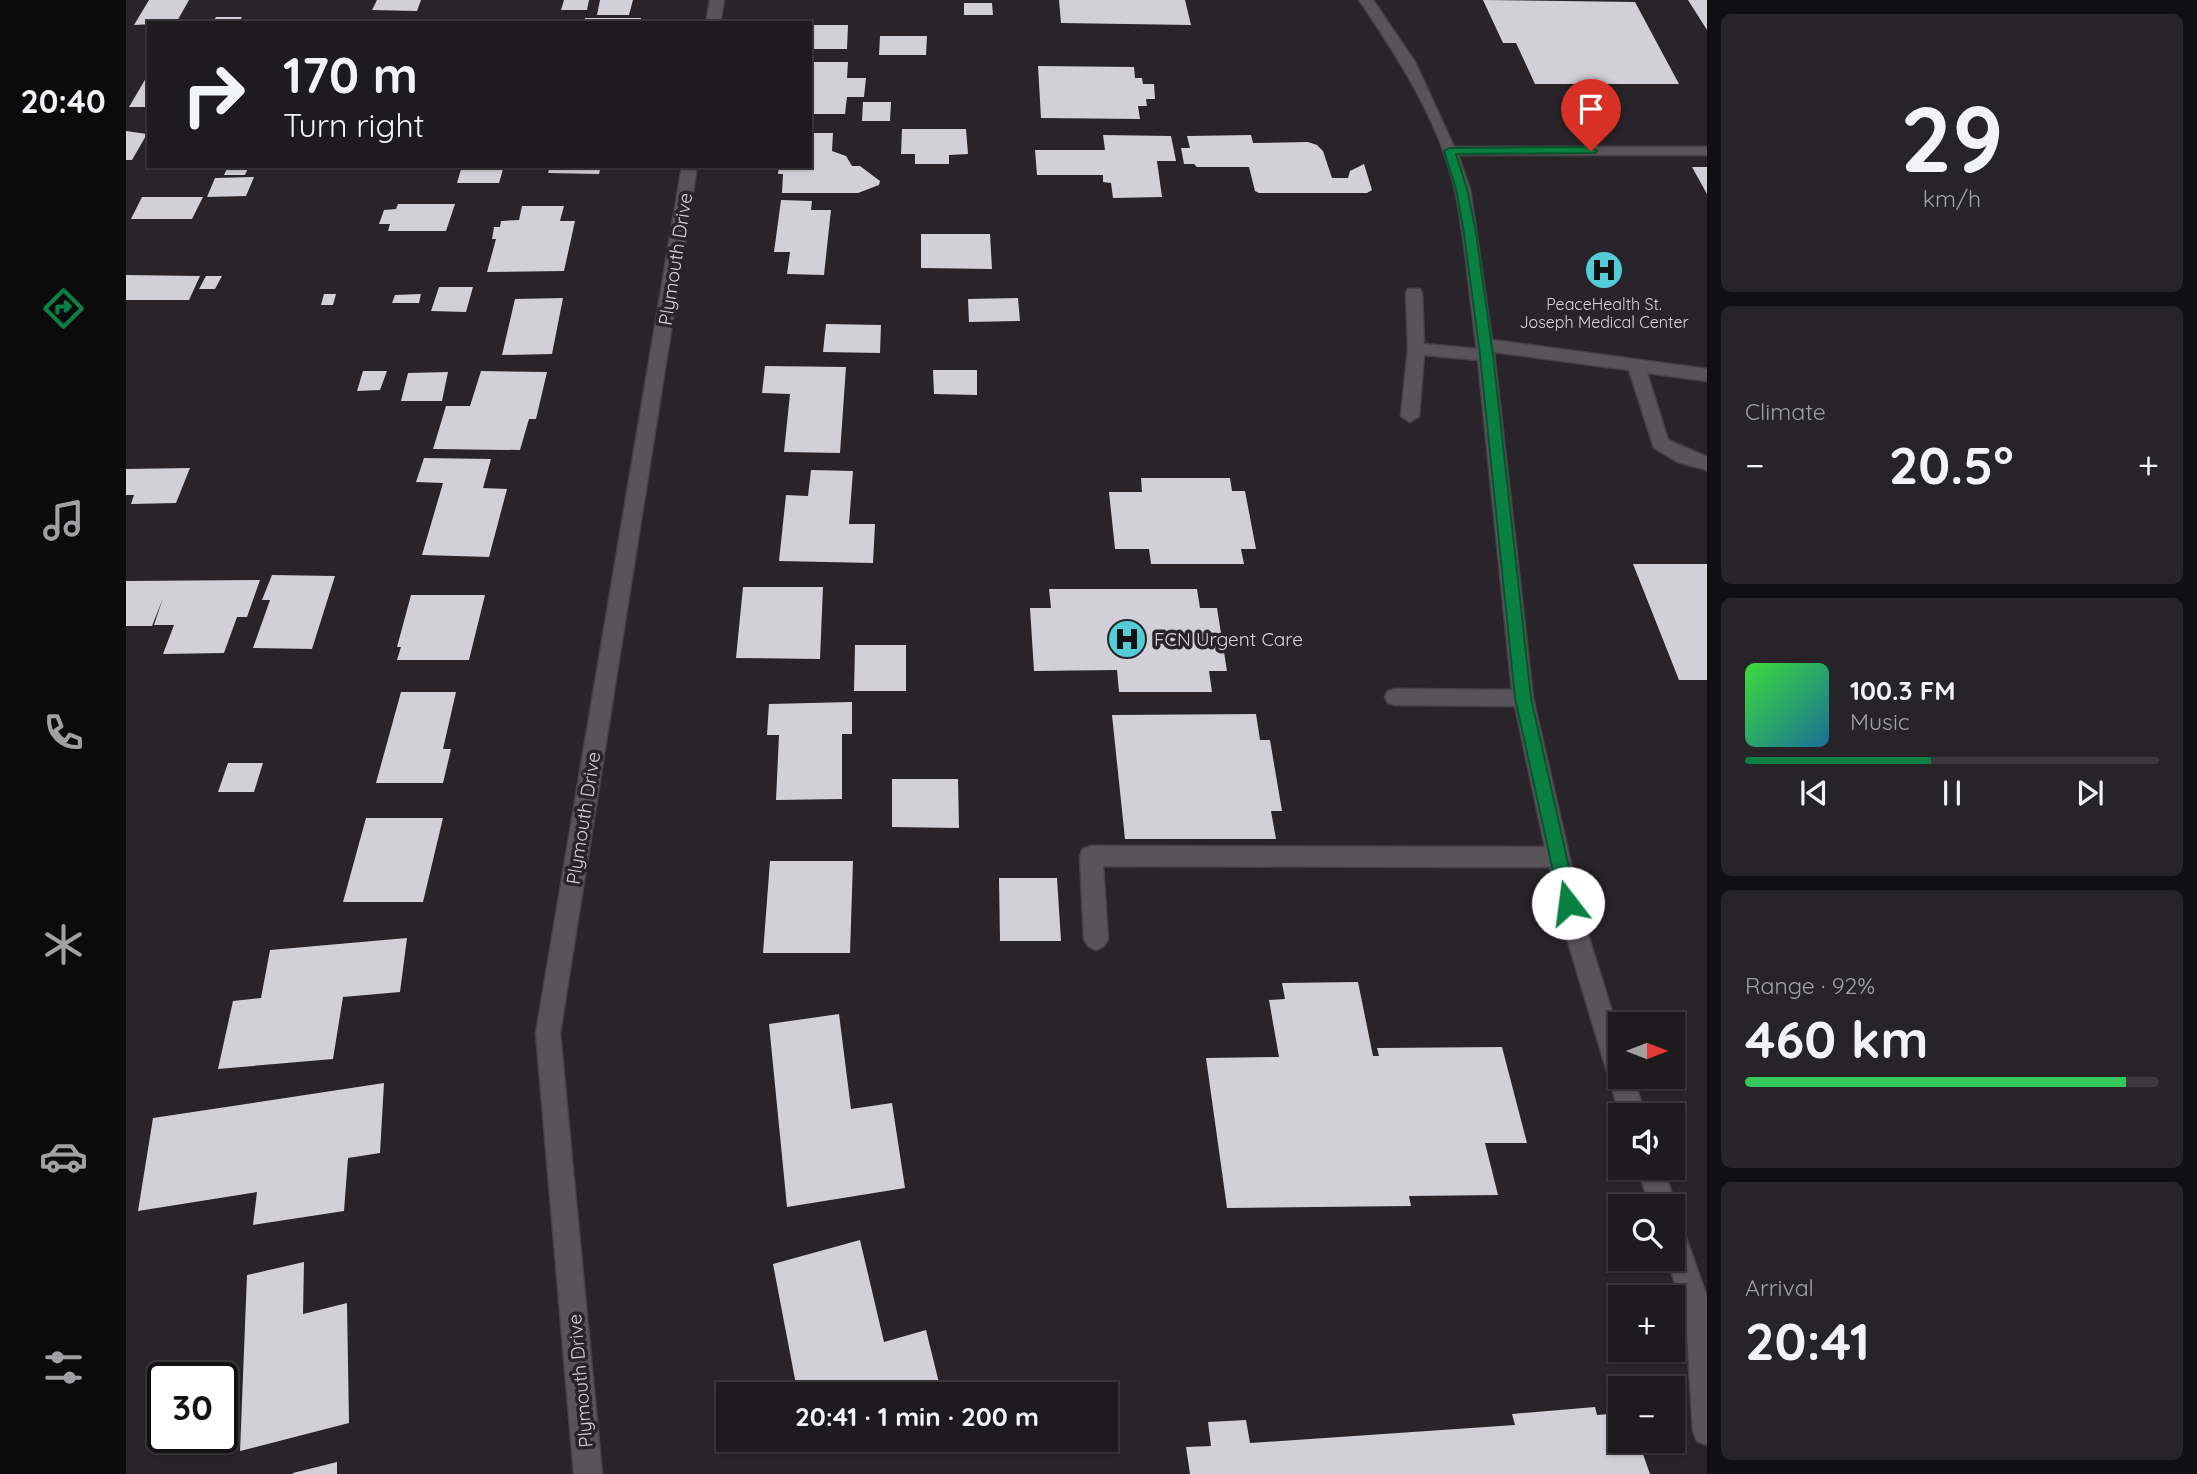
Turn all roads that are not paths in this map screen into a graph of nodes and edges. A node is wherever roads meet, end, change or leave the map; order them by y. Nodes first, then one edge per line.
1 (717, 0) edge
2 (1366, 0) edge
3 (713, 21) edge
4 (1449, 151) junction
5 (1707, 151) edge
6 (690, 168) edge
7 (1414, 293) dead end
8 (1416, 349) junction
9 (1485, 350) junction
10 (1636, 366) junction
11 (1707, 376) edge
12 (1410, 416) dead end
13 (1707, 464) edge
14 (1395, 697) dead end
15 (1523, 698) junction
16 (1557, 857) junction
17 (1096, 939) dead end
18 (1608, 1034) edge
19 (1685, 1268) edge
20 (1704, 1319) edge
21 (1707, 1431) edge
22 (588, 1474) edge

1 - 3 street
2 - 4 street
4 - 5 street
4 - 9 street
6 - 22 street, Plymouth Drive
7 - 8 street
8 - 9 street
8 - 12 street
9 - 10 street
9 - 15 street
10 - 11 street
10 - 13 street
14 - 15 street
15 - 16 street
16 - 17 street
16 - 18 street
19 - 20 street
20 - 21 street

